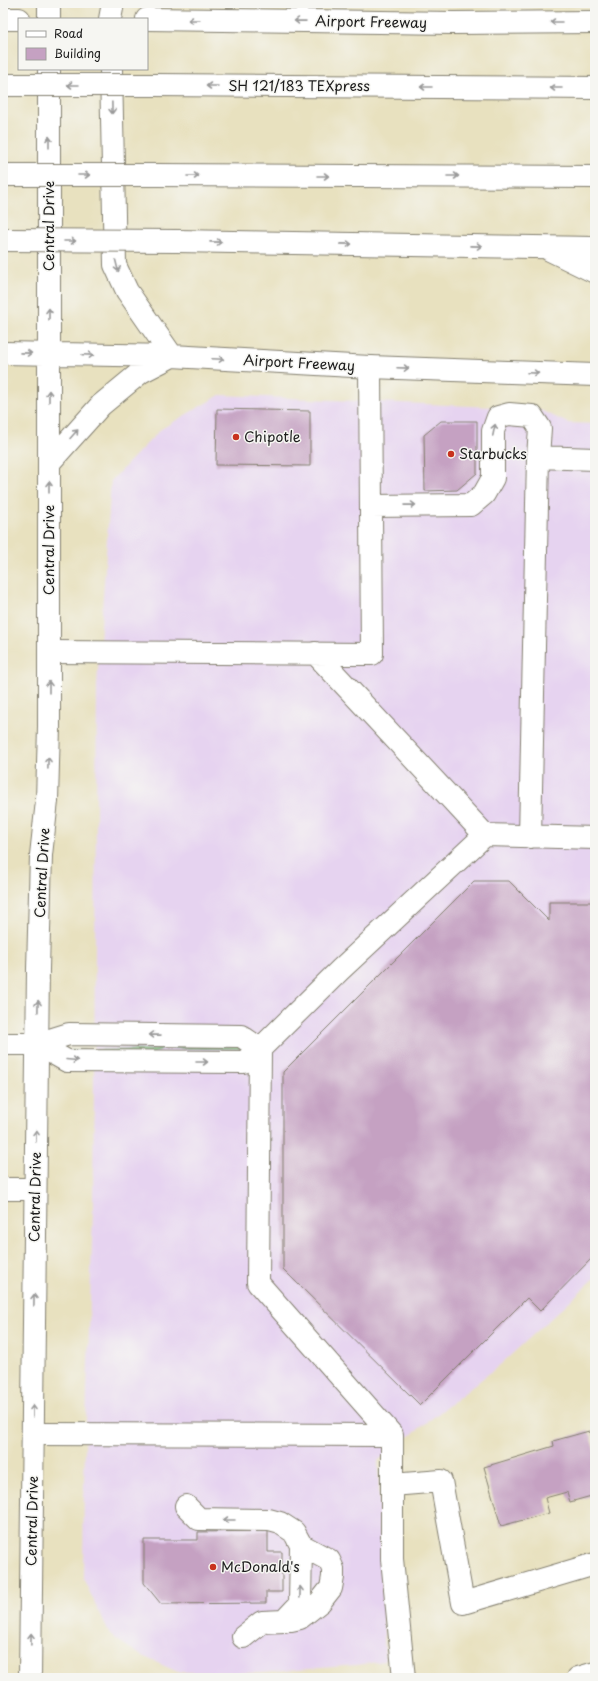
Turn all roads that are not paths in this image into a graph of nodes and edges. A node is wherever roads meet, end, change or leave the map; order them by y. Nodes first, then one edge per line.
1 (49, 3) edge
2 (113, 3) edge
3 (49, 18) edge
4 (110, 18) edge
5 (3, 19) edge
6 (18, 19) edge
7 (148, 20) edge
8 (595, 22) edge
9 (49, 70) edge
10 (111, 70) edge
11 (3, 85) edge
12 (595, 88) edge
13 (3, 175) edge
14 (595, 177) edge
15 (3, 240) edge
16 (545, 247) junction
17 (595, 248) edge
18 (595, 272) edge
19 (3, 353) edge
20 (49, 354) junction
21 (172, 356) junction
22 (370, 367) junction
23 (595, 375) edge
24 (538, 457) junction
25 (595, 459) edge
26 (49, 463) junction
27 (371, 506) junction
28 (49, 652) junction
29 (315, 653) junction
30 (485, 835) junction
31 (530, 837) junction
32 (595, 838) edge
33 (3, 1044) edge
34 (37, 1044) junction
35 (260, 1049) junction
36 (3, 1189) edge
37 (35, 1189) junction
38 (33, 1434) junction
39 (392, 1435) junction
40 (392, 1485) junction
41 (186, 1506) dead end
42 (301, 1545) junction
43 (595, 1564) edge
44 (284, 1621) junction
45 (243, 1637) dead end
46 (595, 1673) edge
47 (30, 1678) edge
48 (404, 1678) edge
49 (578, 1678) edge

1 - 3 main road
2 - 4 main road
5 - 6 main road
8 -> 7 main road, Airport Freeway
20 -> 9 main road, Central Drive
10 -> 21 main road
12 -> 11 main road, SH 121/183 TEXpress, bridge
13 -> 14 main road, bridge
15 -> 16 main road, bridge
16 - 17 main road
16 - 18 main road
19 -> 20 main road, Airport Freeway
20 -> 21 main road, Airport Freeway
26 -> 20 main road, Central Drive
21 -> 22 main road, Airport Freeway
26 -> 21 main road
22 -> 23 main road, Airport Freeway
22 - 27 main road
24 - 25 main road
27 -> 24 main road
24 - 31 main road
28 -> 26 main road, Central Drive
27 - 29 main road
28 - 29 main road
34 -> 28 main road, Central Drive
29 - 30 main road
30 - 31 main road
30 - 35 main road
31 - 32 main road
33 - 34 main road
34 - 35 main road
37 -> 34 main road, Central Drive
35 - 39 main road
36 - 37 main road
38 -> 37 main road, Central Drive
38 - 39 main road
47 -> 38 main road, Central Drive
39 - 40 main road
40 - 43 main road
40 - 48 main road
42 -> 41 main road
44 -> 42 main road
42 - 44 main road
44 - 45 main road
46 - 49 main road

